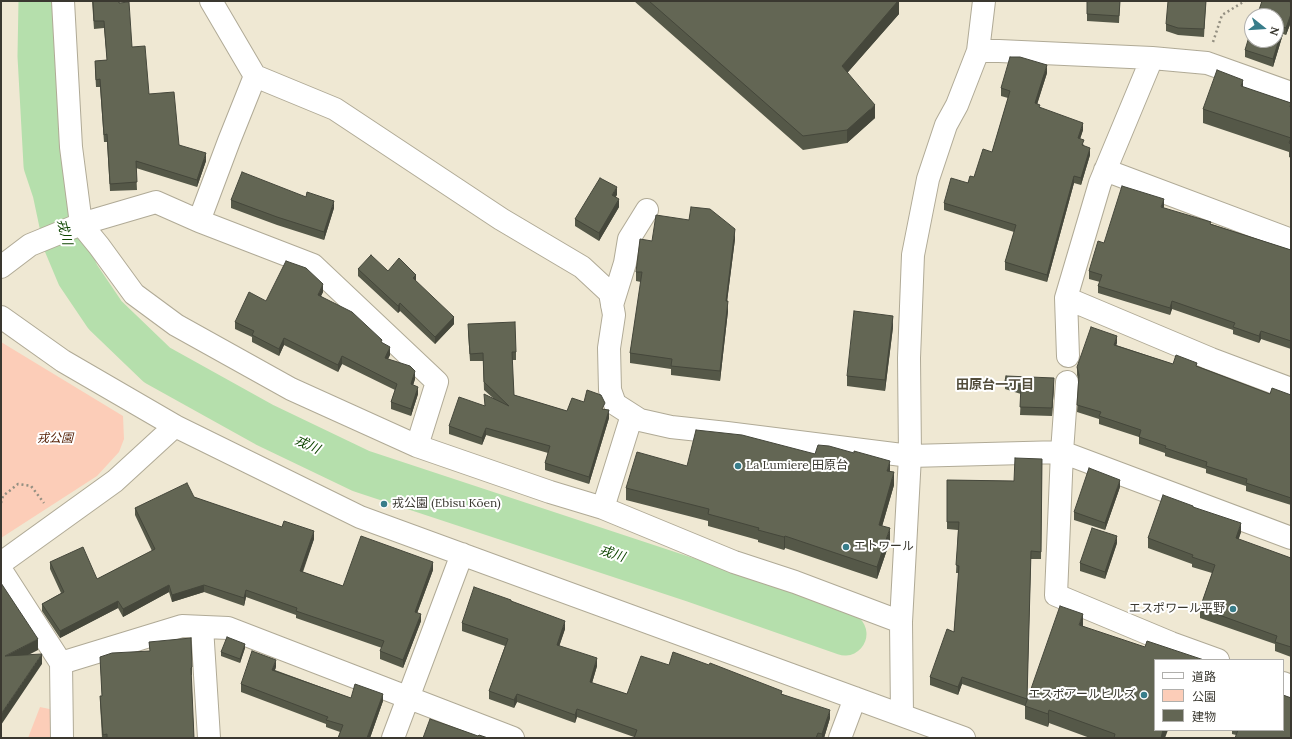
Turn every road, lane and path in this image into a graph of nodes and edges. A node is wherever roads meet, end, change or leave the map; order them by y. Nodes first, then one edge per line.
1 (63, 1) edge
2 (211, 1) edge
3 (984, 1) edge
4 (1246, 1) edge
5 (978, 51) junction
6 (1152, 58) junction
7 (1206, 63) junction
8 (255, 76) junction
9 (1291, 93) edge
10 (1105, 170) junction
11 (647, 210) dead end
12 (199, 221) junction
13 (81, 224) junction
14 (1291, 240) edge
15 (1, 266) edge
16 (1066, 298) junction
17 (612, 305) junction
18 (1, 317) edge
19 (1068, 356) dead end
20 (1067, 382) dead end
21 (1291, 389) edge
22 (632, 415) junction
23 (175, 426) junction
24 (416, 446) junction
25 (1062, 452) junction
26 (910, 456) junction
27 (1, 503) edge
28 (44, 504) dead end
29 (603, 508) junction
30 (1291, 538) edge
31 (462, 554) junction
32 (1, 562) edge
33 (1, 570) edge
34 (901, 622) junction
35 (202, 627) junction
36 (1215, 659) edge
37 (61, 663) junction
38 (408, 698) junction
39 (855, 698) junction
40 (902, 715) junction
41 (62, 738) edge
42 (210, 738) edge
43 (393, 738) edge
44 (513, 738) edge
45 (840, 738) edge
46 (964, 738) edge

1 - 13 street
2 - 8 street
3 - 5 street
4 - 7 path
5 - 6 street
5 - 26 street
6 - 7 street
6 - 10 street
7 - 9 street
8 - 12 street
8 - 17 street
10 - 14 street
10 - 16 street
11 - 17 street
12 - 13 street
12 - 24 street
13 - 15 street
13 - 24 street
16 - 19 street
16 - 21 street
17 - 22 street
18 - 23 street
20 - 25 street
22 - 26 street
22 - 29 street
23 - 31 street
23 - 32 street
24 - 29 street
25 - 26 street
25 - 30 street
25 - 36 street
26 - 34 street
27 - 28 path
29 - 34 street
31 - 38 street
31 - 39 street
33 - 37 street
34 - 40 street
35 - 37 street
35 - 38 street
35 - 42 street
37 - 41 street
38 - 43 street
38 - 44 street
39 - 40 street
39 - 45 street
40 - 46 street

